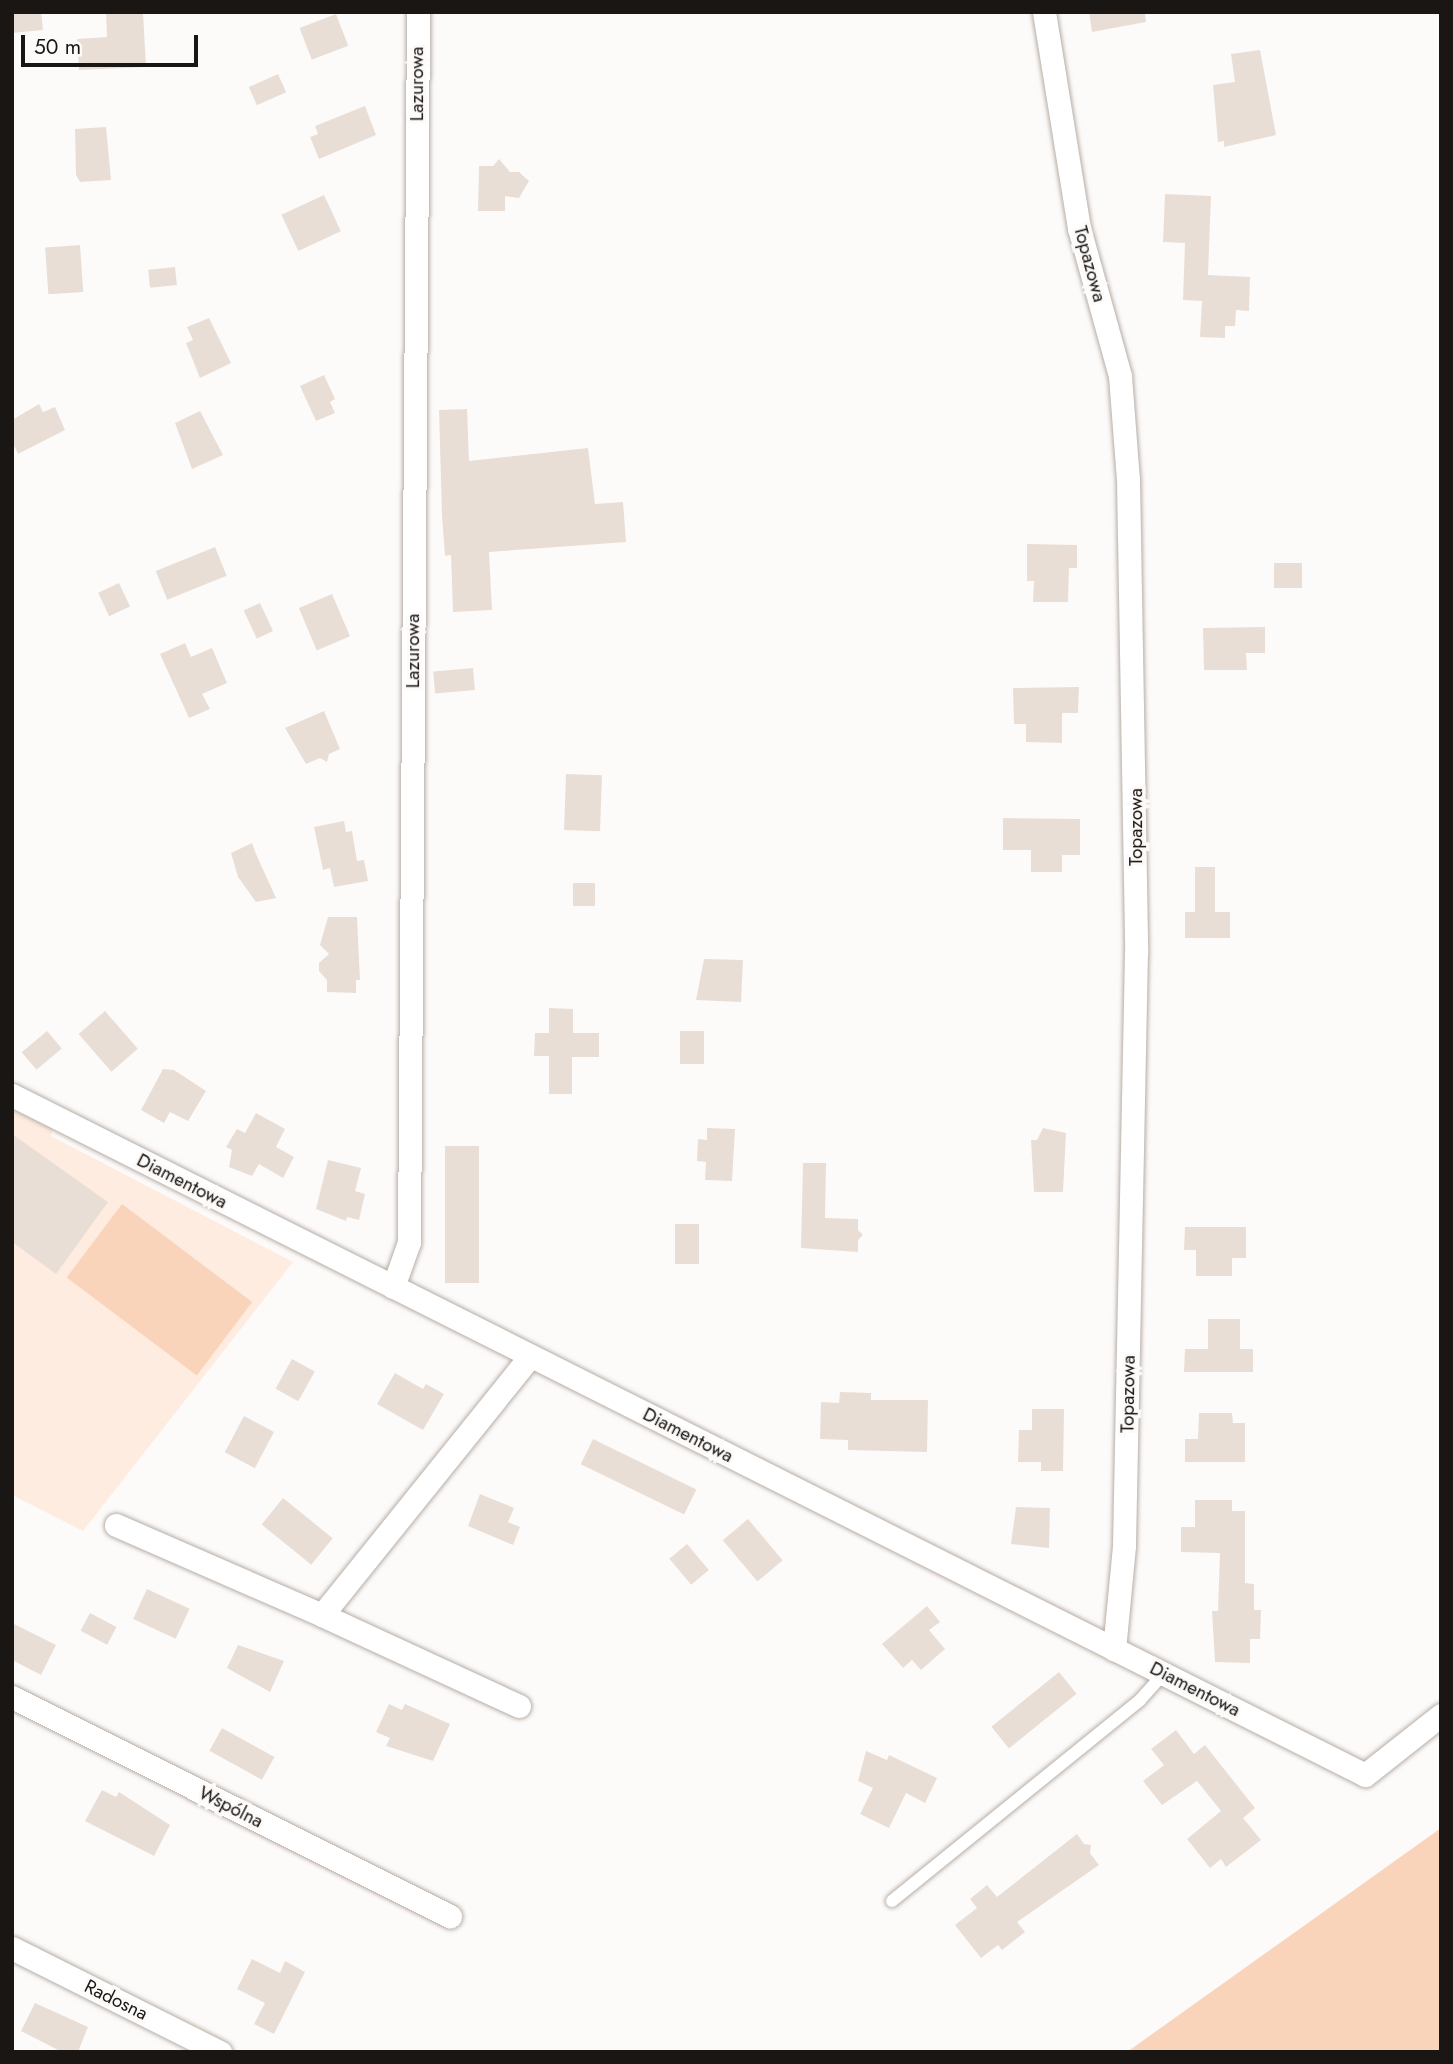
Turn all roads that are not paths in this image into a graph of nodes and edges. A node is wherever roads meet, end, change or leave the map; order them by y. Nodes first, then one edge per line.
1 (418, 12) edge
2 (1044, 12) edge
3 (12, 1095) edge
4 (393, 1287) junction
5 (530, 1356) junction
6 (116, 1525) dead end
7 (322, 1615) junction
8 (1114, 1650) junction
9 (1164, 1673) junction
10 (12, 1697) edge
11 (519, 1706) dead end
12 (1441, 1715) edge
13 (892, 1901) dead end
14 (450, 1916) dead end
15 (12, 1948) edge
16 (220, 2052) edge

1 - 4 street, Lazurowa
2 - 8 street, Topazowa
3 - 4 street, Diamentowa
4 - 5 street, Diamentowa
5 - 7 street
5 - 8 street, Diamentowa
6 - 7 street
7 - 11 street
8 - 9 street, Diamentowa
9 - 12 street, Diamentowa
9 - 13 lane
10 - 14 street, Wspólna
15 - 16 street, Radosna

